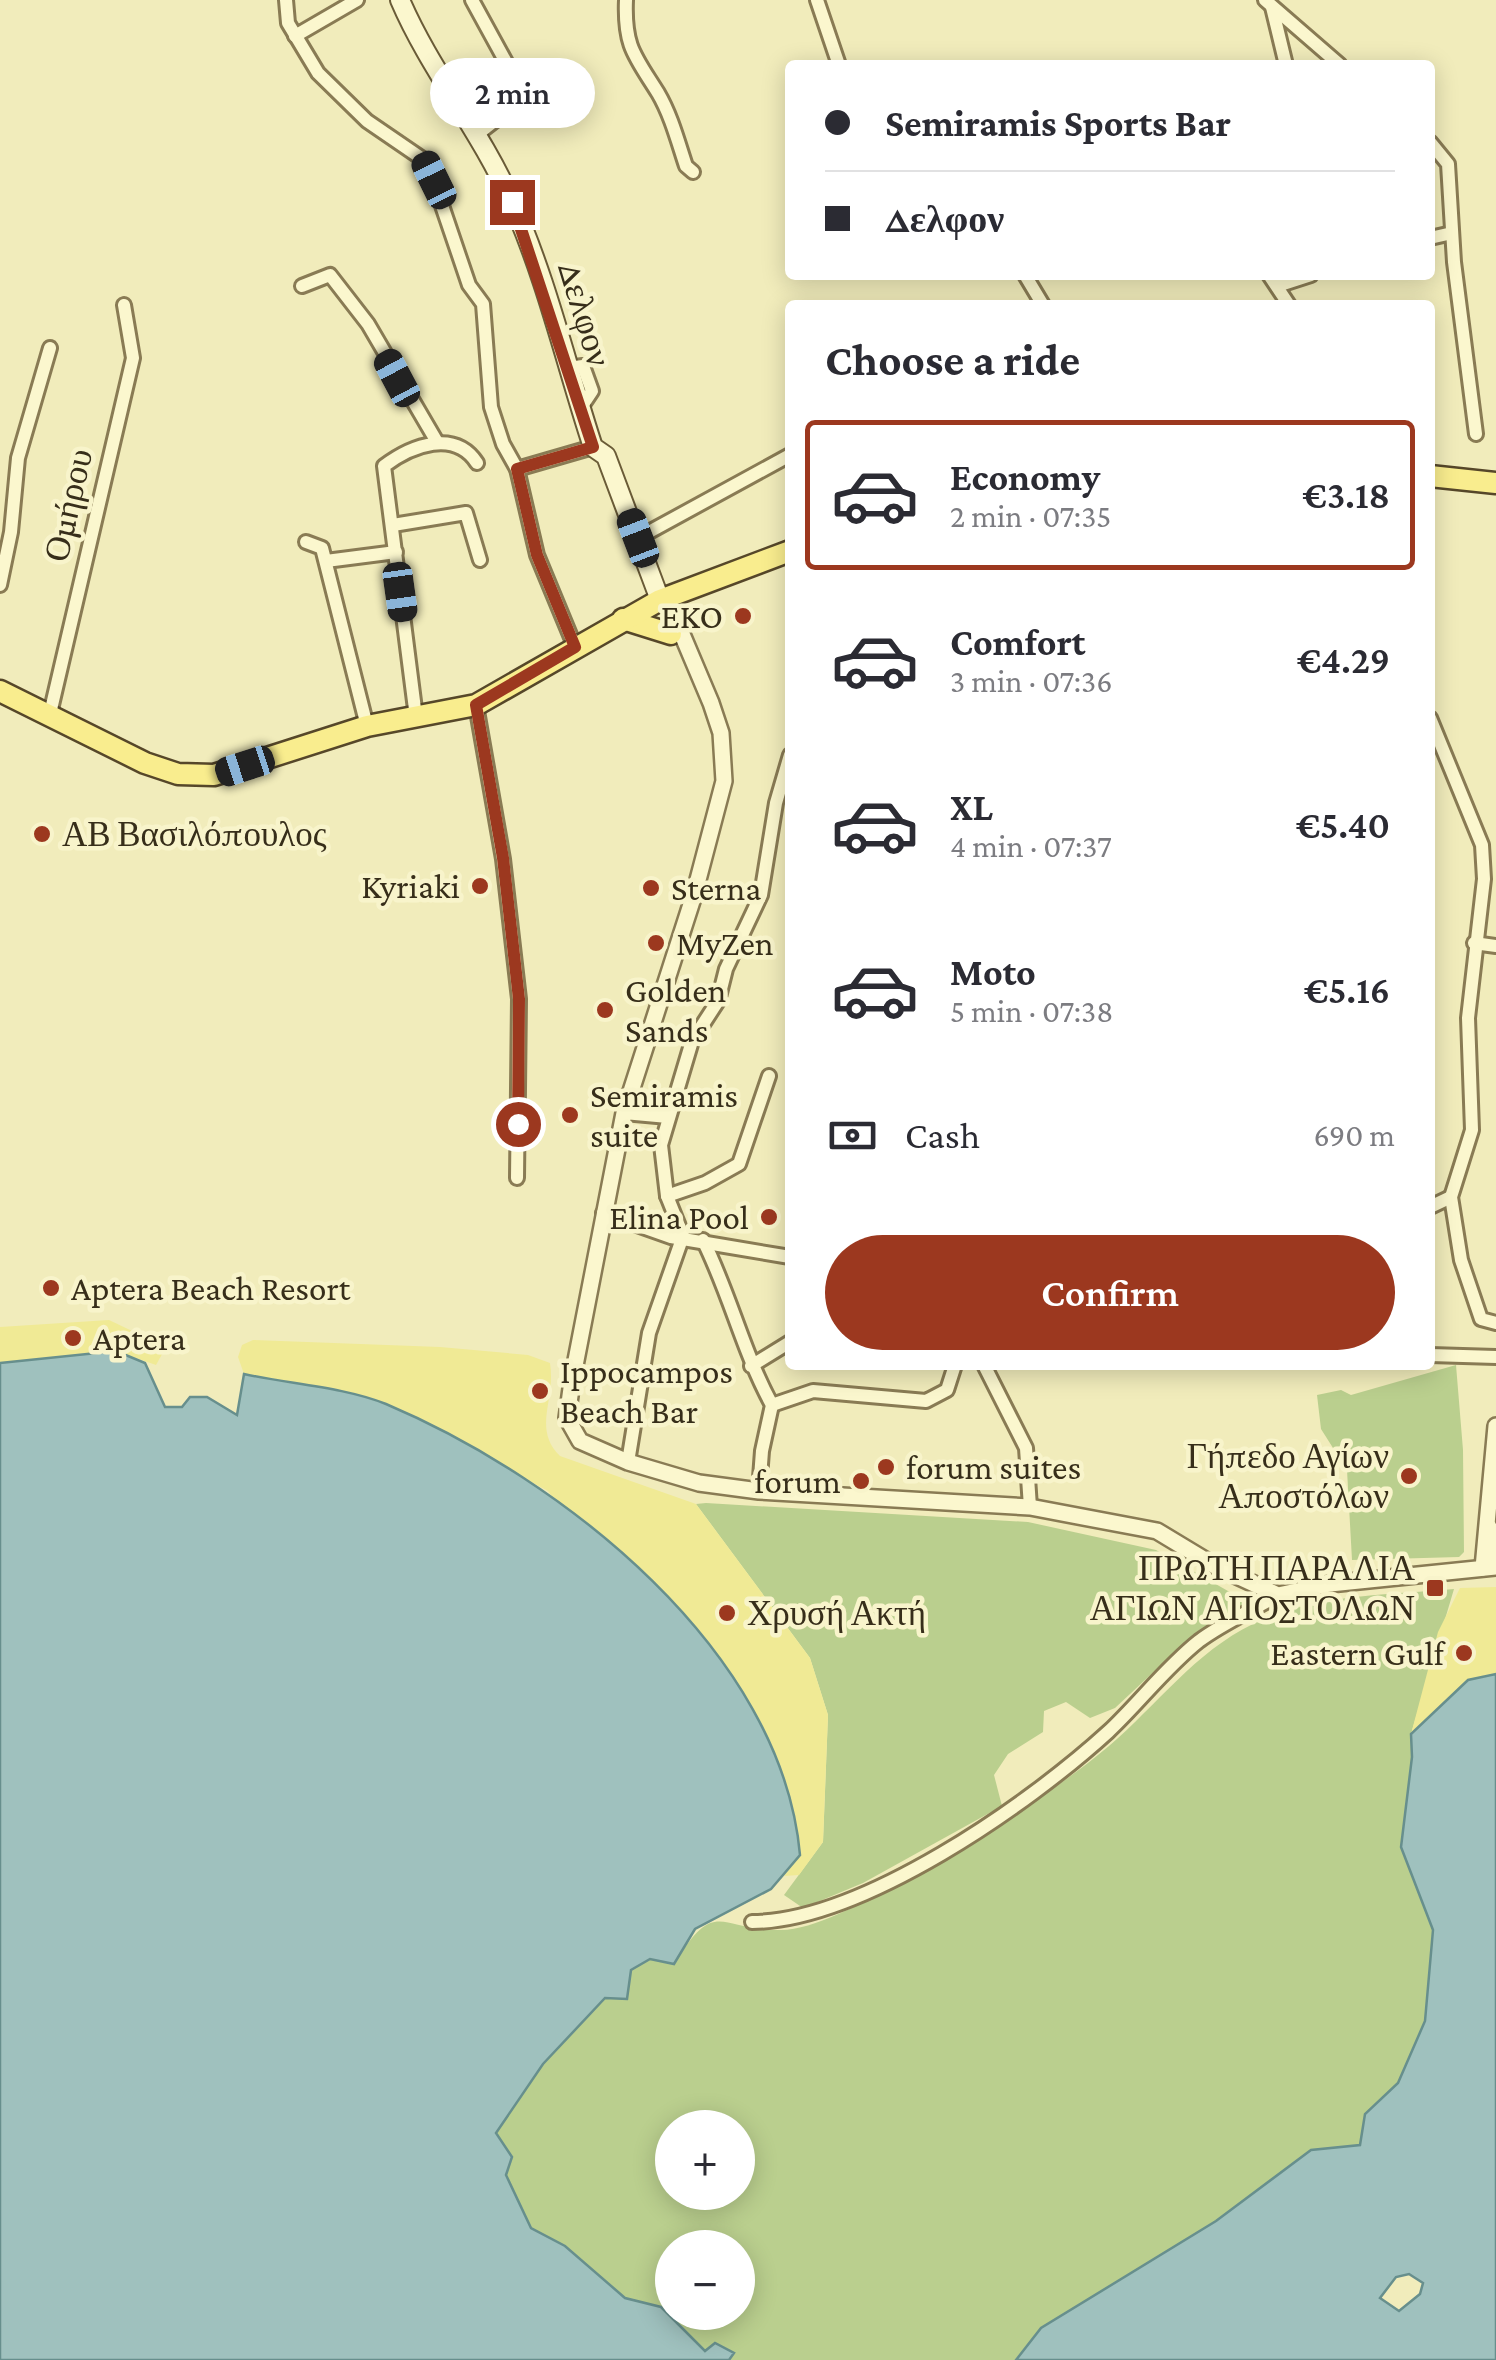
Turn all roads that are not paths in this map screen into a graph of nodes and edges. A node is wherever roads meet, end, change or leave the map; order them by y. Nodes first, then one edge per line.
1 (286, 0) edge
2 (357, 0) edge
3 (400, 0) edge
4 (472, 0) edge
5 (626, 0) edge
6 (818, 0) edge
7 (1269, 4) edge
8 (295, 36) junction
9 (837, 60) edge
10 (1285, 60) edge
11 (1334, 60) edge
12 (479, 134) junction
13 (1435, 148) edge
14 (693, 172) dead end
15 (1452, 233) junction
16 (1435, 237) edge
17 (302, 286) dead end
18 (124, 305) dead end
19 (50, 348) dead end
20 (1476, 434) dead end
21 (438, 442) junction
22 (587, 449) junction
23 (785, 457) edge
24 (476, 464) dead end
25 (517, 469) junction
26 (1435, 477) edge
27 (1496, 483) edge
28 (393, 524) junction
29 (638, 538) junction
30 (306, 542) dead end
31 (396, 552) junction
32 (785, 553) edge
33 (480, 560) dead end
34 (326, 561) junction
35 (0, 586) edge
36 (660, 600) junction
37 (624, 619) junction
38 (671, 634) junction
39 (575, 647) junction
40 (690, 659) junction
41 (0, 691) edge
42 (476, 705) junction
43 (416, 717) junction
44 (50, 718) junction
45 (367, 726) junction
46 (1435, 731) edge
47 (785, 770) edge
48 (1474, 944) junction
49 (1496, 946) edge
50 (769, 1076) dead end
51 (624, 1113) junction
52 (668, 1117) junction
53 (517, 1178) dead end
54 (667, 1196) junction
55 (1451, 1196) junction
56 (1435, 1204) edge
57 (603, 1213) junction
58 (683, 1236) junction
59 (703, 1240) junction
60 (785, 1256) edge
61 (1496, 1323) edge
62 (785, 1345) edge
63 (1435, 1355) edge
64 (1496, 1357) edge
65 (751, 1366) junction
66 (953, 1370) edge
67 (987, 1370) edge
68 (772, 1405) junction
69 (1496, 1426) edge
70 (628, 1462) junction
71 (760, 1491) junction
72 (1030, 1507) junction
73 (1488, 1562) edge
74 (1278, 1596) junction
75 (752, 1922) dead end

1 - 8 street
2 - 8 street
3 - 12 main road, Δελφον
4 - 12 street
5 - 14 street
6 - 9 street
7 - 10 street
7 - 11 street
8 - 25 street
12 - 22 main road, Δελφον
13 - 15 street
15 - 16 street
15 - 20 street
17 - 21 street
18 - 44 street, Ομήρου
19 - 35 street
21 - 24 street
21 - 28 street
22 - 25 street
22 - 29 main road, Δελφον
23 - 29 street
25 - 39 street
26 - 27 main road
28 - 31 street
28 - 33 street
29 - 36 main road, Δελφον
30 - 34 street
31 - 34 street
31 - 43 street
32 - 36 main road
34 - 45 street
36 - 37 main road
36 - 38 street
36 - 40 street
37 - 38 main road
37 - 39 main road
38 - 40 street
39 - 42 main road
40 - 51 street
41 - 44 main road
42 - 43 main road
42 - 53 street
43 - 45 main road
44 - 45 main road
46 - 48 street
47 - 52 street
48 - 49 street
48 - 55 street
50 - 54 street
51 - 52 street
51 - 57 street
52 - 54 street
54 - 58 street
55 - 56 street
55 - 61 street
57 - 58 street
57 - 70 street
58 - 59 street
58 - 70 street
59 - 60 street
59 - 65 street
62 - 65 street
63 - 64 street
65 - 68 street
66 - 68 street
67 - 72 street
68 - 71 street
69 - 73 street
70 - 71 street
71 - 72 street
72 - 74 street
73 - 74 street
74 - 75 street

